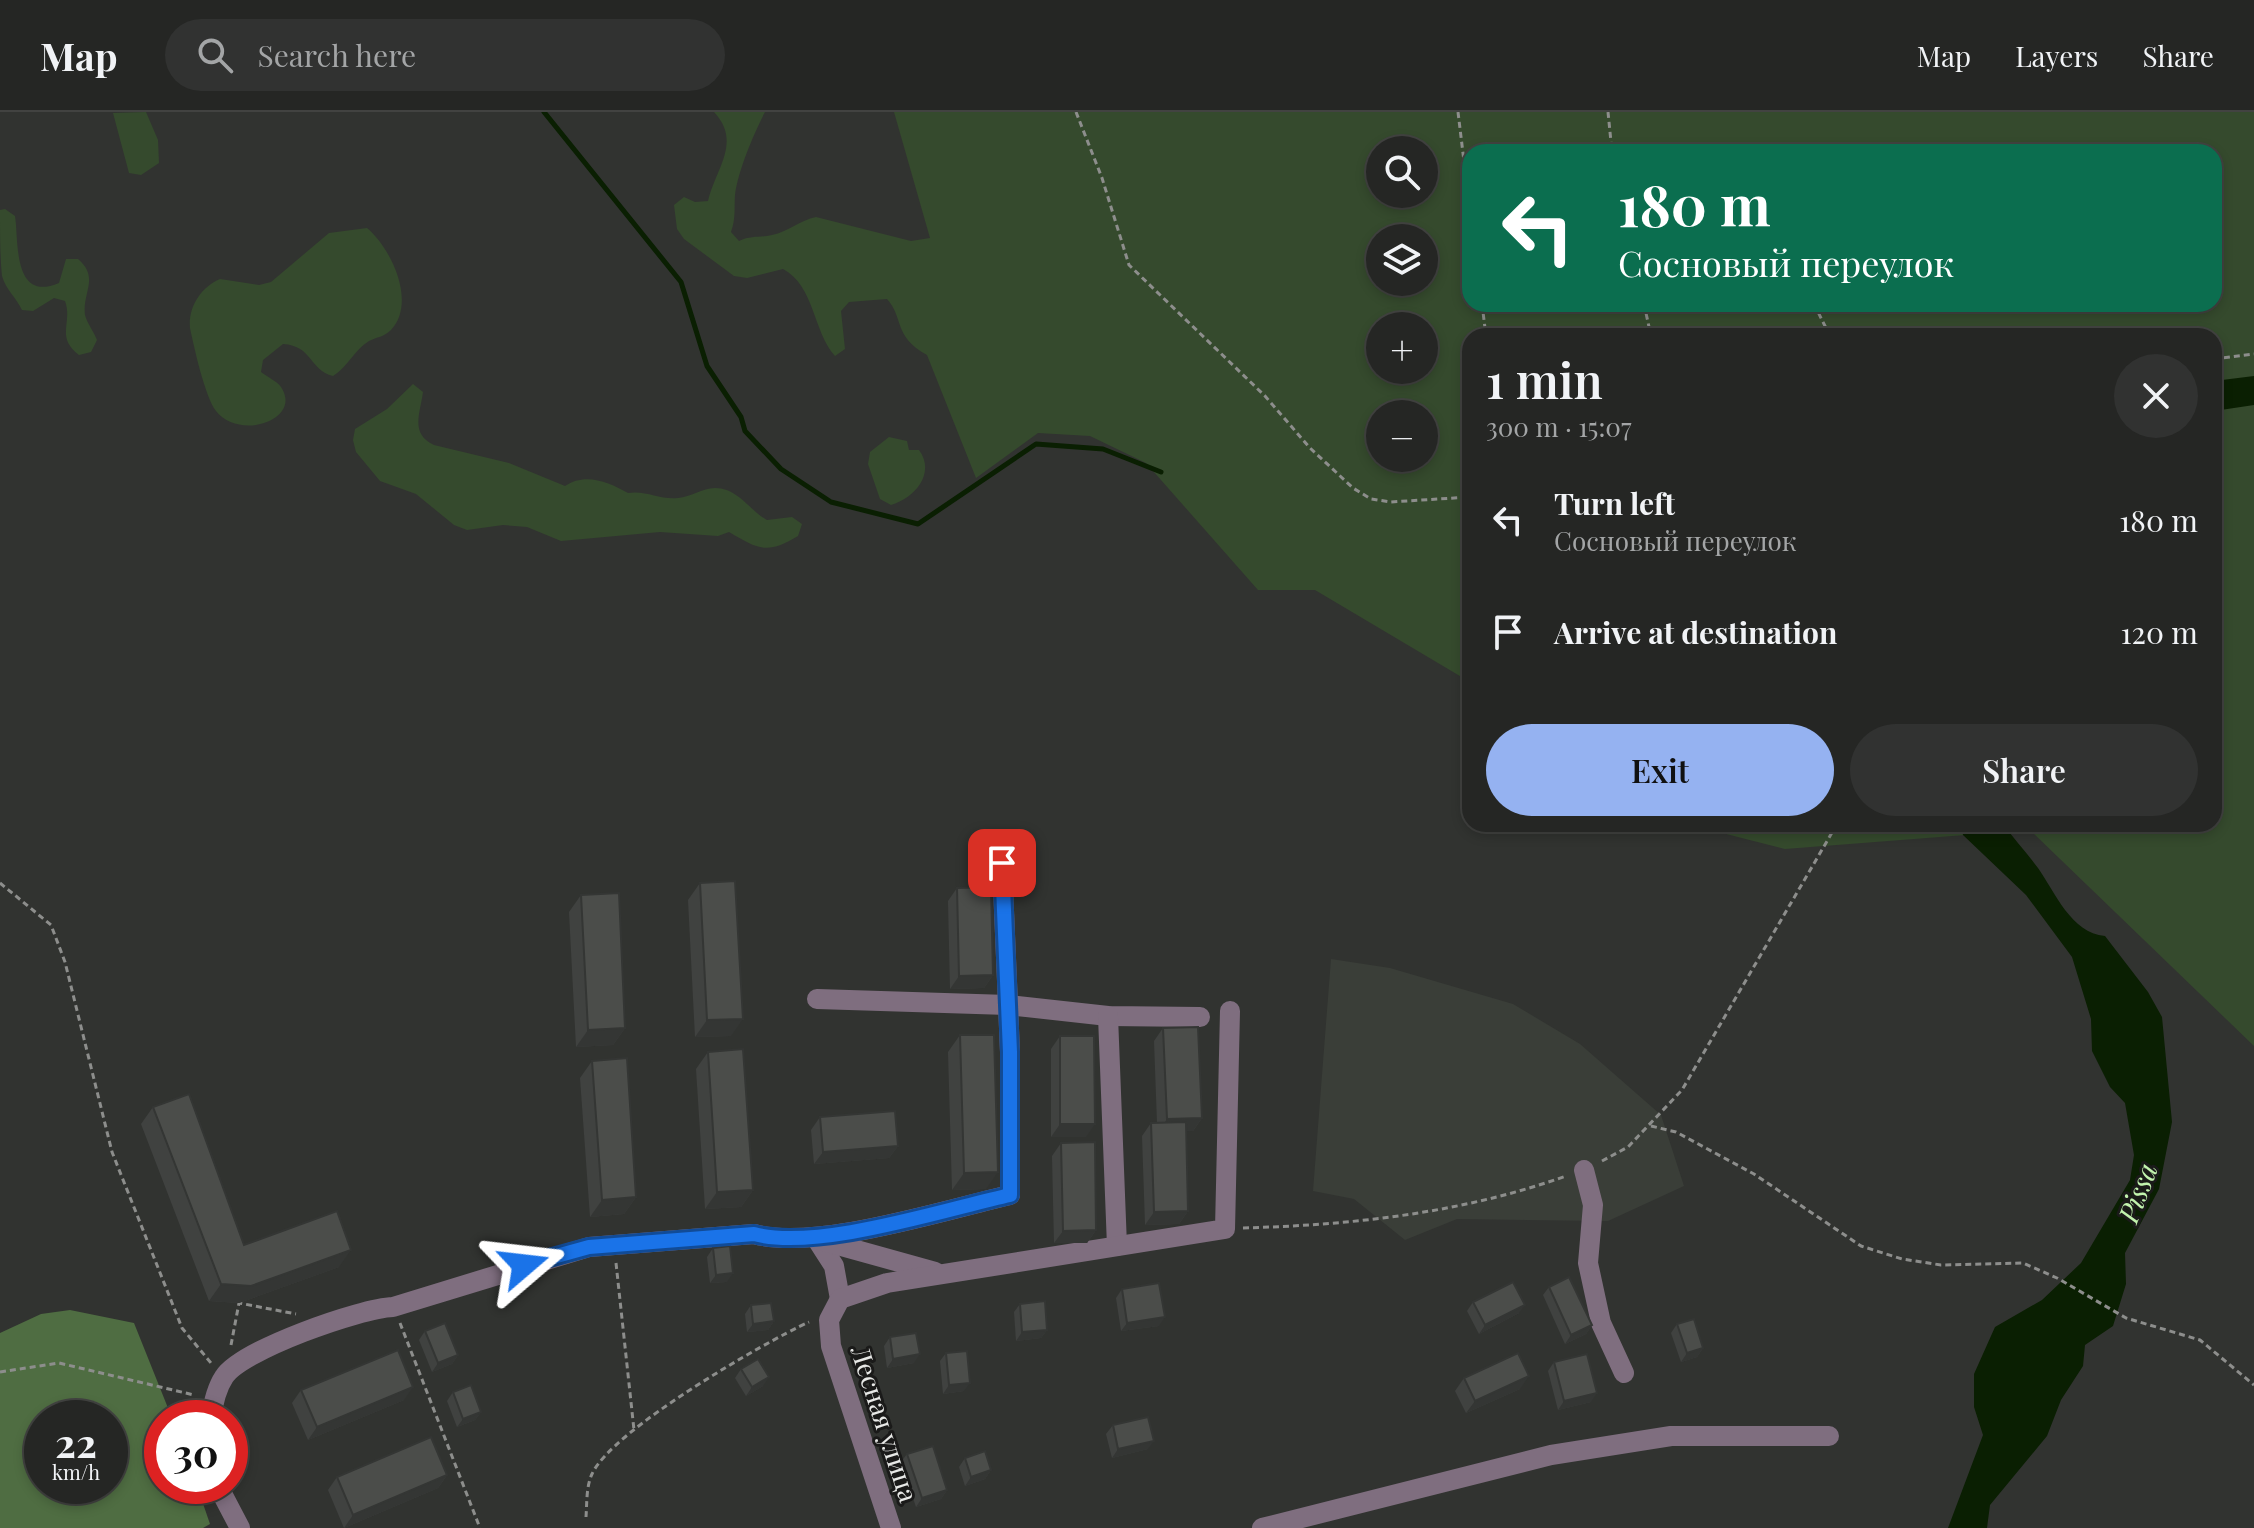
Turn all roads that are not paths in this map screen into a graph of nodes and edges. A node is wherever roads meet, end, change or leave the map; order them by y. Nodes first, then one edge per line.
1 (1002, 863) dead end
2 (817, 999) dead end
3 (1008, 1005) junction
4 (1230, 1011) dead end
5 (1108, 1016) junction
6 (1200, 1017) dead end
7 (1584, 1170) road end
8 (816, 1238) junction
9 (1117, 1246) junction
10 (942, 1274) junction
11 (840, 1299) junction
12 (1624, 1373) dead end
13 (215, 1400) edge
14 (1829, 1436) dead end
15 (227, 1504) edge
16 (240, 1528) edge
17 (891, 1528) edge
18 (1262, 1528) edge

1 - 3 street
2 - 3 street
3 - 5 street
3 - 8 street
4 - 9 street
5 - 6 street
5 - 9 street
7 - 12 street
8 - 10 street
8 - 11 street
8 - 13 street
9 - 10 street
10 - 11 street
11 - 17 street, Лесная улица
14 - 18 street
15 - 16 street

